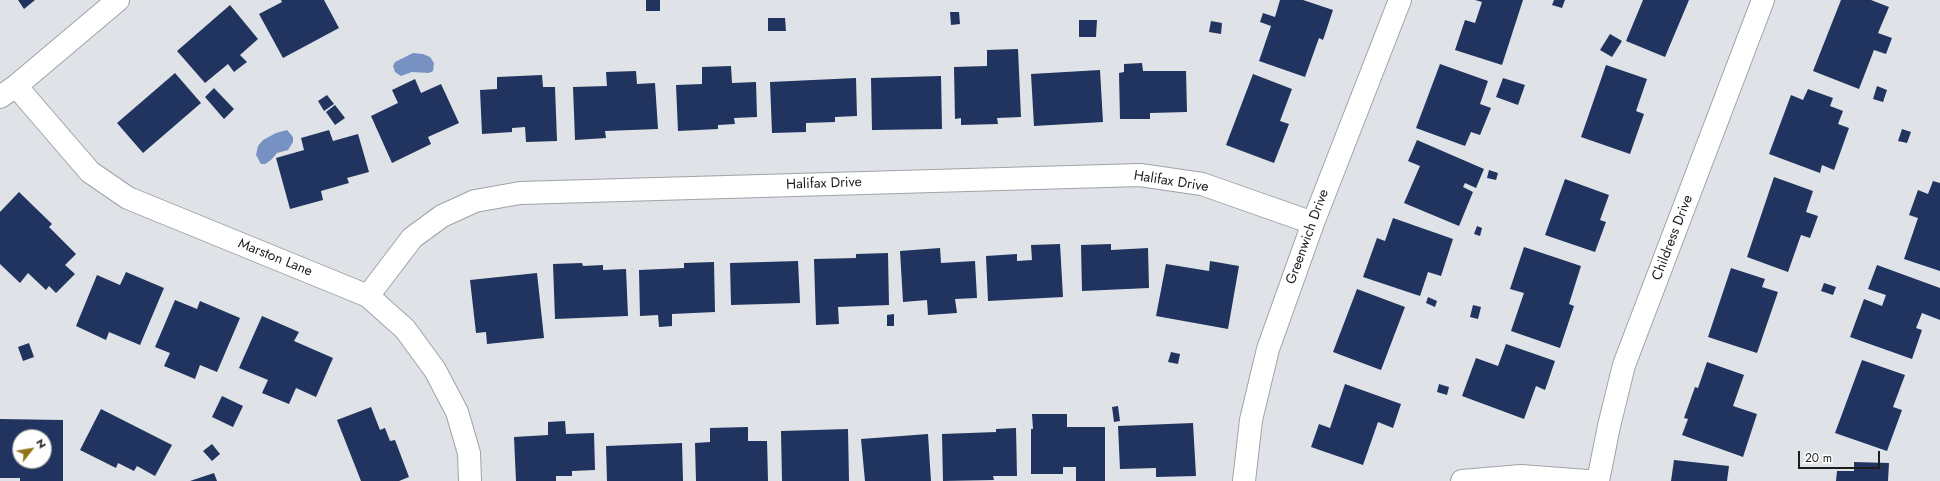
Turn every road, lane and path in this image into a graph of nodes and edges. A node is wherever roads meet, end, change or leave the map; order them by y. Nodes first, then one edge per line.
1 (118, 0) edge
2 (1400, 0) edge
3 (1763, 0) edge
4 (8, 92) edge
5 (1313, 223) junction
6 (368, 296) junction
7 (470, 481) edge
8 (1244, 481) edge
9 (1462, 481) edge
10 (1587, 481) edge
11 (1598, 481) edge

1 - 4 street
2 - 5 street, Greenwich Drive
3 - 11 street, Childress Drive
4 - 6 street, Marston Lane
5 - 6 street, Halifax Drive
5 - 8 street, Greenwich Drive
6 - 7 street, Marston Lane
9 - 10 street

